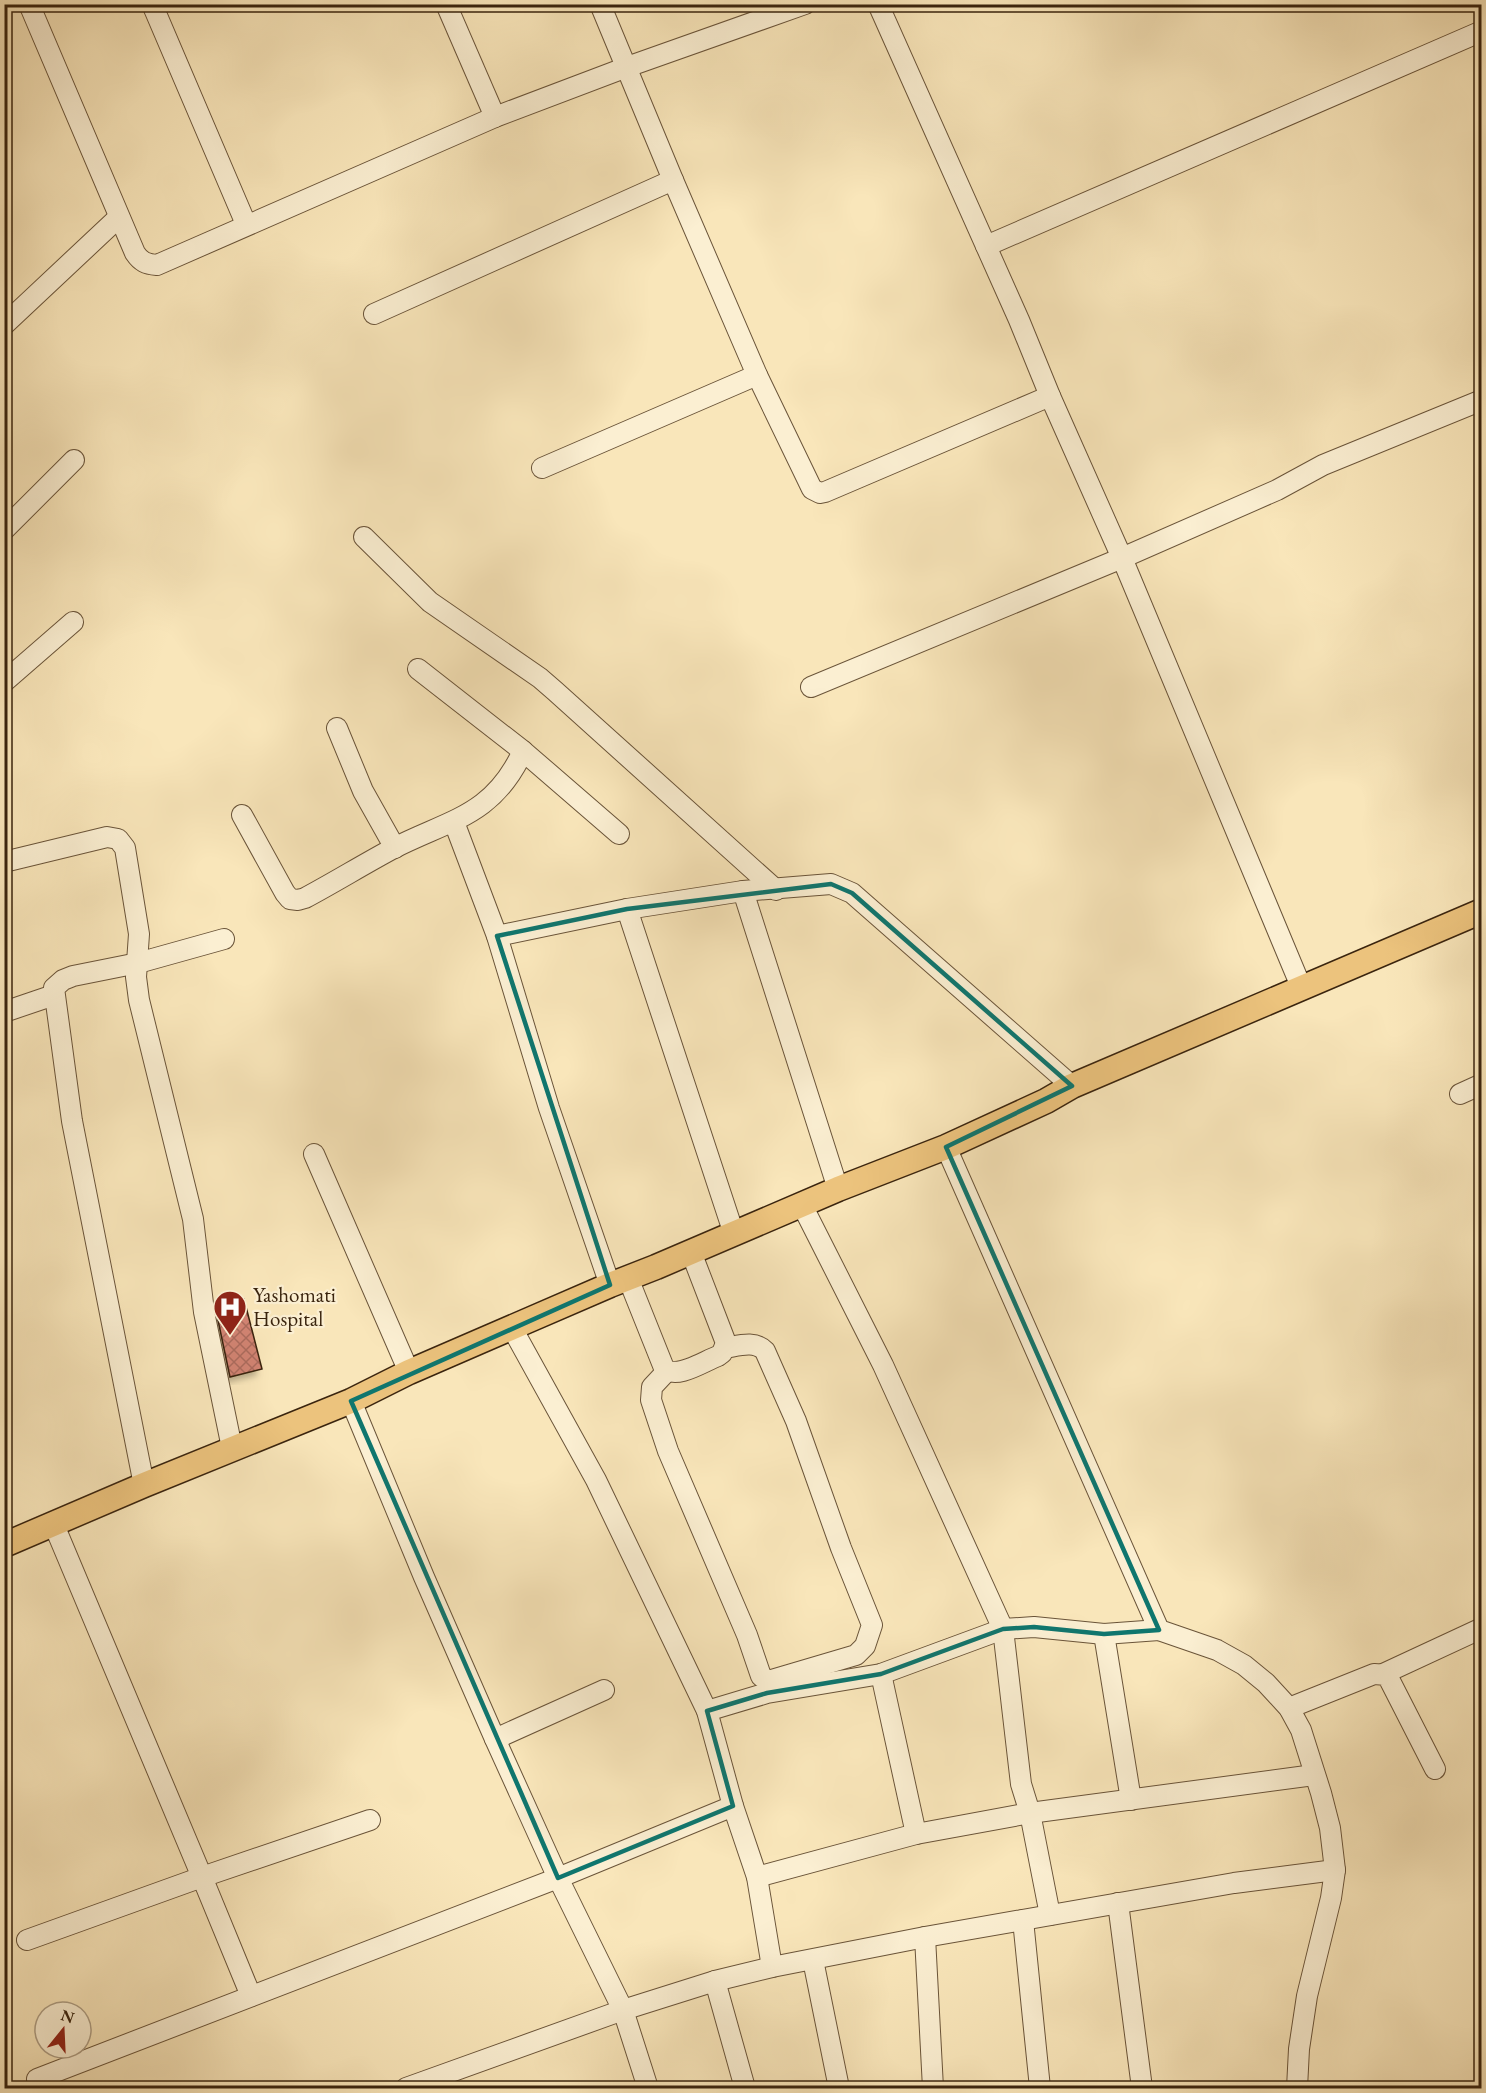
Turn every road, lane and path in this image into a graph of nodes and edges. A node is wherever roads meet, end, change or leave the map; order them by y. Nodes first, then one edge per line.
1 (29, 4) edge
2 (152, 4) edge
3 (446, 4) edge
4 (600, 4) edge
5 (805, 4) edge
6 (878, 4) edge
7 (1482, 31) edge
8 (627, 67) junction
9 (495, 117) junction
10 (673, 180) junction
11 (119, 217) junction
12 (246, 224) junction
13 (986, 246) junction
14 (374, 314) dead end
15 (4, 325) edge
16 (757, 375) junction
17 (1050, 396) junction
18 (1482, 400) edge
19 (74, 460) dead end
20 (542, 468) dead end
21 (4, 530) edge
22 (364, 537) dead end
23 (1122, 558) junction
24 (73, 622) dead end
25 (418, 669) dead end
26 (4, 682) edge
27 (811, 687) dead end
28 (337, 728) dead end
29 (523, 751) junction
30 (242, 815) dead end
31 (454, 822) junction
32 (619, 834) dead end
33 (395, 848) junction
34 (8, 861) dead end
35 (776, 890) junction
36 (743, 891) junction
37 (627, 909) junction
38 (1482, 911) edge
39 (497, 936) junction
40 (224, 939) dead end
41 (138, 963) junction
42 (1302, 989) junction
43 (54, 995) junction
44 (4, 1012) edge
45 (1482, 1084) edge
46 (1072, 1086) junction
47 (1460, 1094) dead end
48 (946, 1147) junction
49 (314, 1154) dead end
50 (838, 1189) junction
51 (802, 1205) junction
52 (734, 1234) junction
53 (691, 1252) junction
54 (619, 1281) junction
55 (512, 1328) junction
56 (725, 1348) junction
57 (667, 1371) junction
58 (409, 1372) junction
59 (351, 1401) junction
60 (232, 1448) junction
61 (144, 1485) junction
62 (54, 1525) junction
63 (4, 1545) edge
64 (1482, 1628) edge
65 (1003, 1629) junction
66 (1159, 1630) junction
67 (1104, 1634) junction
68 (881, 1674) junction
69 (1383, 1674) junction
70 (604, 1690) dead end
71 (1289, 1708) junction
72 (707, 1711) junction
73 (495, 1739) junction
74 (1435, 1769) dead end
75 (1314, 1775) junction
76 (1131, 1800) junction
77 (733, 1806) junction
78 (1030, 1813) junction
79 (370, 1820) dead end
80 (916, 1834) junction
81 (1335, 1870) junction
82 (202, 1877) junction
83 (757, 1877) junction
84 (558, 1878) junction
85 (1118, 1903) junction
86 (1050, 1915) junction
87 (1023, 1920) junction
88 (925, 1937) junction
89 (27, 1940) dead end
90 (813, 1960) junction
91 (772, 1967) junction
92 (715, 1981) junction
93 (250, 1996) junction
94 (623, 2010) junction
95 (37, 2079) dead end
96 (406, 2088) edge
97 (648, 2088) edge
98 (745, 2088) edge
99 (839, 2088) edge
100 (933, 2088) edge
101 (1040, 2088) edge
102 (1142, 2088) edge
103 (1297, 2088) edge

1 - 11 street
2 - 12 street
3 - 9 street
4 - 8 street
5 - 8 street
6 - 13 street
7 - 13 street
8 - 9 street
8 - 10 street
9 - 12 street
10 - 14 street
10 - 16 street
11 - 12 street
11 - 15 street
13 - 17 street
16 - 17 street
16 - 20 street
17 - 23 street
18 - 23 street
19 - 21 street
22 - 35 street
23 - 27 street
23 - 42 street
24 - 26 street
25 - 29 street
28 - 33 street
29 - 31 street
29 - 32 street
30 - 33 street
31 - 33 street
31 - 39 street
34 - 41 street
35 - 36 street
35 - 46 street
36 - 37 street
36 - 50 street
37 - 39 street
37 - 52 street
38 - 42 main road
39 - 54 street
40 - 41 street
41 - 43 street
41 - 60 street
42 - 46 main road
43 - 44 street
43 - 61 street
45 - 47 street
46 - 48 main road
48 - 50 main road
48 - 66 street
49 - 58 street
50 - 51 main road
51 - 52 main road
51 - 65 street
52 - 53 main road
53 - 54 main road
53 - 56 street
54 - 55 main road
54 - 57 street
55 - 58 main road
55 - 72 street
56 - 57 street
56 - 57 street
58 - 59 main road
59 - 60 main road
59 - 73 street
60 - 61 main road
61 - 62 main road
62 - 63 main road
62 - 82 street
64 - 69 street
65 - 67 street
65 - 68 street
65 - 78 street
66 - 67 street
66 - 71 street
67 - 76 street
68 - 72 street
68 - 80 street
69 - 71 street
69 - 74 street
70 - 73 street
71 - 75 street
72 - 77 street
73 - 84 street
75 - 76 street
75 - 81 street
76 - 78 street
77 - 83 street
77 - 84 street
78 - 80 street
78 - 86 street
79 - 82 street
80 - 83 street
81 - 85 street
81 - 103 street
82 - 89 street
82 - 93 street
83 - 91 street
84 - 93 street
84 - 94 street
85 - 86 street
85 - 102 street
86 - 87 street
87 - 88 street
87 - 101 street
88 - 90 street
88 - 100 street
90 - 91 street
90 - 99 street
91 - 92 street
92 - 94 street
92 - 98 street
93 - 95 street
94 - 96 street
94 - 97 street

